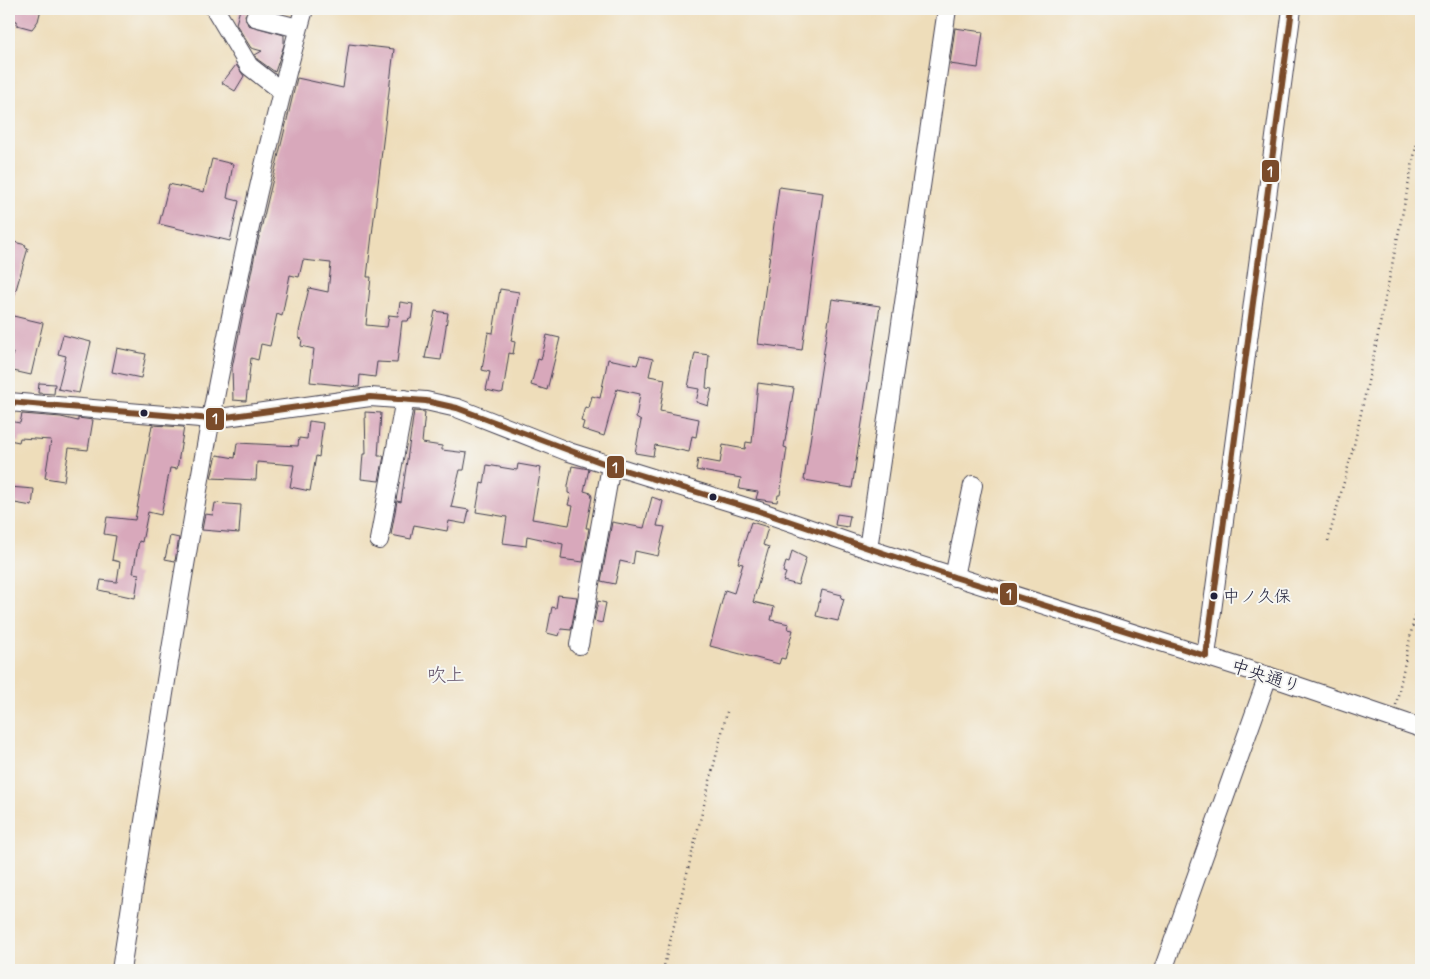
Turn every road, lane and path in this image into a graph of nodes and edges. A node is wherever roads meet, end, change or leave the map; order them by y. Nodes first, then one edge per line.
1 (215, 9) edge
2 (304, 9) edge
3 (947, 9) edge
4 (1292, 9) edge
5 (255, 17) dead end
6 (298, 28) junction
7 (281, 91) junction
8 (1421, 122) edge
9 (405, 399) junction
10 (9, 402) edge
11 (212, 419) junction
12 (611, 466) junction
13 (973, 485) dead end
14 (378, 540) dead end
15 (1328, 541) dead end
16 (868, 549) junction
17 (954, 577) junction
18 (1421, 585) edge
19 (579, 645) dead end
20 (1206, 656) junction
21 (1268, 676) junction
22 (728, 708) dead end
23 (1393, 719) junction
24 (1421, 728) edge
25 (121, 970) edge
26 (663, 970) edge
27 (1162, 970) edge

1 - 7 street
2 - 6 street
3 - 16 street
4 - 20 street
5 - 6 street
6 - 7 street
7 - 11 street
8 - 15 path
9 - 11 street, 中央通り
9 - 12 street, 中央通り
9 - 14 street
10 - 11 street, 中央通り
11 - 25 street
12 - 16 street, 中央通り
12 - 19 street
13 - 17 street
16 - 17 street, 中央通り
17 - 20 street, 中央通り
18 - 23 path
20 - 21 street, 中央通り
21 - 23 street, 中央通り
21 - 27 street
22 - 26 path
23 - 24 street, 中央通り

